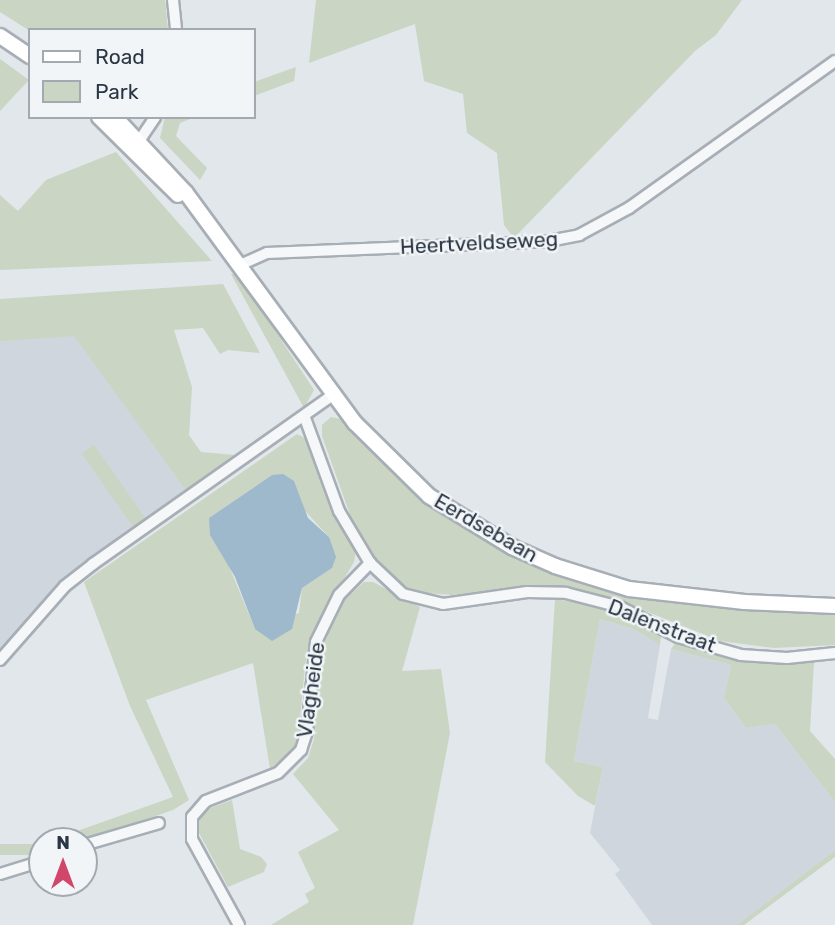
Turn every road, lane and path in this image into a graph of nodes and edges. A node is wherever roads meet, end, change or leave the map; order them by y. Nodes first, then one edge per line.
1 (173, 0) edge
2 (176, 28) edge
3 (0, 36) edge
4 (28, 55) edge
5 (835, 61) edge
6 (102, 119) edge
7 (117, 119) edge
8 (154, 119) edge
9 (137, 146) junction
10 (240, 265) junction
11 (334, 394) junction
12 (305, 418) junction
13 (370, 563) junction
14 (835, 606) edge
15 (835, 653) edge
16 (0, 660) edge
17 (159, 823) dead end
18 (98, 841) edge
19 (28, 865) edge
20 (0, 874) edge
21 (239, 925) edge

1 - 2 street
3 - 4 main road
5 - 10 street, Heertveldseweg
6 - 9 main road, Eerdsebaan
7 - 9 main road, Eerdsebaan
8 - 9 street
9 - 10 main road, Eerdsebaan
10 - 11 main road, Eerdsebaan
11 - 12 street
11 - 14 main road, Eerdsebaan
12 - 13 street, Dalenstraat
12 - 16 street
13 - 15 street, Dalenstraat
13 - 21 street, Vlagheide
17 - 18 street
19 - 20 street

